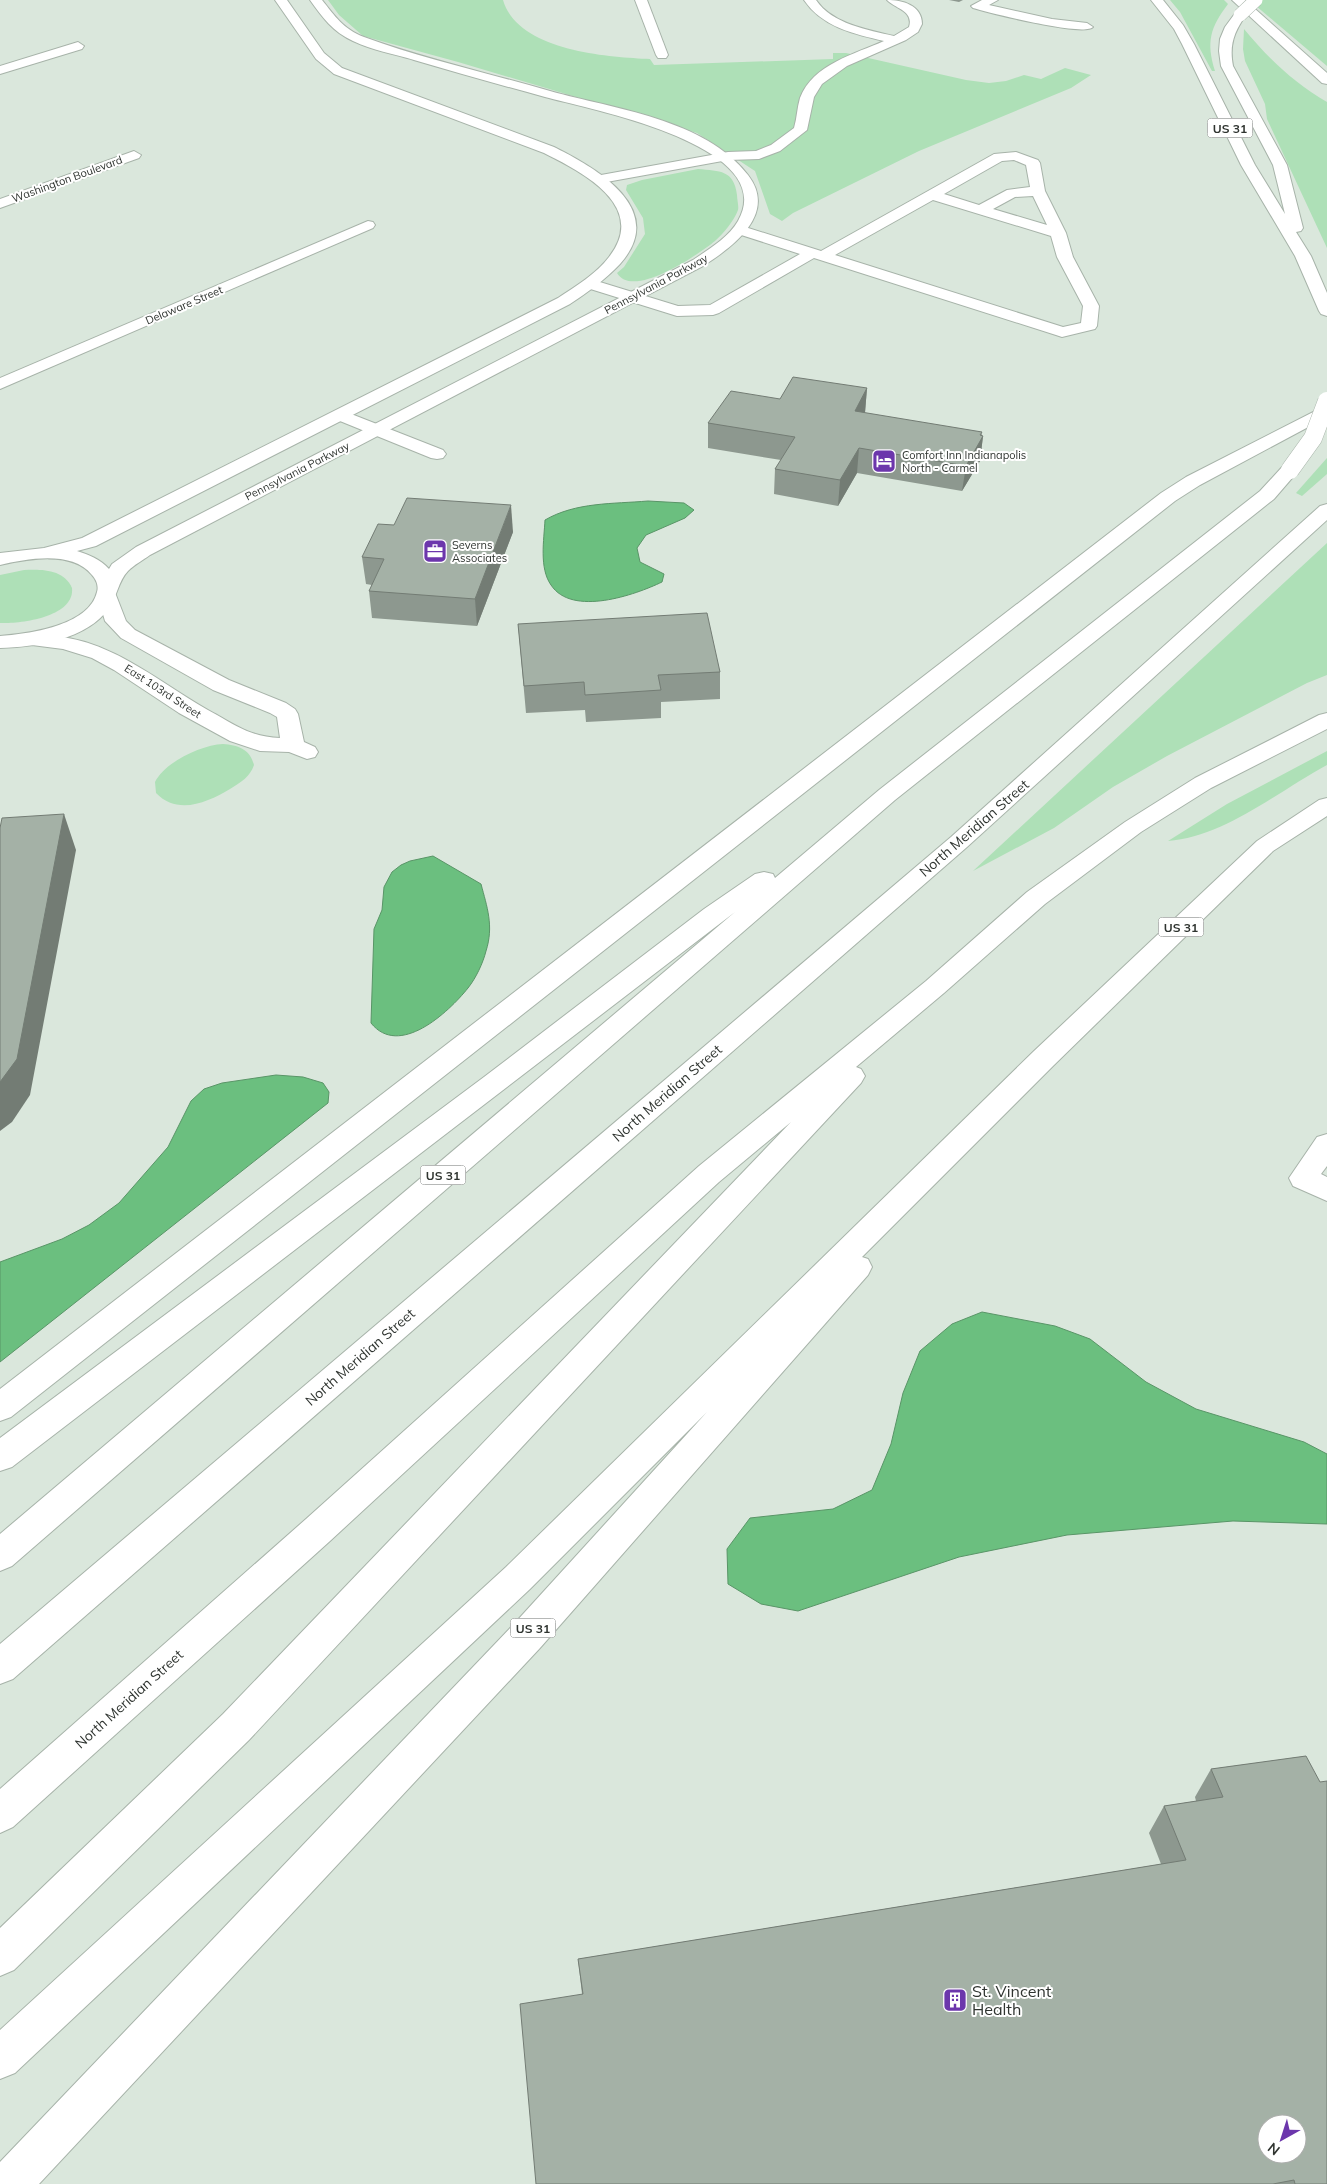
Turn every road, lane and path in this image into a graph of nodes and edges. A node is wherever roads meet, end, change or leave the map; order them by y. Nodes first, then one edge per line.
1 (282, 0) edge
2 (316, 0) edge
3 (641, 0) edge
4 (810, 0) edge
5 (893, 0) edge
6 (992, 0) edge
7 (1156, 0) edge
8 (1238, 0) edge
9 (1256, 0) edge
10 (1087, 27) dead end
11 (895, 40) junction
12 (78, 46) dead end
13 (662, 56) dead end
14 (0, 70) edge
15 (1327, 80) edge
16 (134, 154) dead end
17 (726, 156) junction
18 (601, 179) junction
19 (1038, 191) junction
20 (931, 195) junction
21 (0, 204) edge
22 (980, 210) junction
23 (368, 226) dead end
24 (740, 230) junction
25 (1058, 233) junction
26 (817, 254) junction
27 (1304, 256) junction
28 (590, 284) junction
29 (632, 297) junction
30 (1327, 310) edge
31 (0, 384) edge
32 (1327, 401) edge
33 (1327, 410) edge
34 (341, 415) junction
35 (378, 430) junction
36 (437, 454) dead end
37 (1327, 510) edge
38 (46, 553) junction
39 (5, 556) edge
40 (107, 591) junction
41 (10, 642) edge
42 (1327, 720) edge
43 (887, 795) junction
44 (1327, 805) edge
45 (935, 987) junction
46 (1043, 1059) junction
47 (1327, 1144) edge
48 (1327, 1190) edge
49 (0, 1407) edge
50 (0, 1457) edge
51 (0, 1555) edge
52 (0, 1667) edge
53 (0, 1814) edge
54 (0, 1956) edge
55 (0, 2058) edge
56 (9, 2184) edge

1 - 18 main road
2 - 17 main road, Pennsylvania Parkway
3 - 13 main road
4 - 11 main road
5 - 11 main road
6 - 10 main road
7 - 27 main road, US 31
8 - 15 main road
9 - 27 main road, bridge
11 - 17 main road
12 - 14 main road
16 - 21 main road, Washington Boulevard
17 - 18 main road
17 - 24 main road, Pennsylvania Parkway
18 - 28 main road
19 - 20 main road
19 - 22 main road
19 - 25 main road
20 - 22 main road
20 - 26 main road
22 - 25 main road
23 - 31 main road, Delaware Street
24 - 26 main road
24 - 29 main road, Pennsylvania Parkway
25 - 26 main road
26 - 29 main road
27 - 30 main road, US 31
28 - 29 main road
28 - 34 main road
29 - 35 main road, Pennsylvania Parkway
32 - 43 main road, US 31, bridge
33 - 49 main road
34 - 35 main road
34 - 38 main road
35 - 36 main road
35 - 40 main road, Pennsylvania Parkway
37 - 52 main road, North Meridian Street
38 - 39 main road
38 - 40 main road
40 - 41 main road, Pennsylvania Parkway
40 - 41 main road, East 103rd Street
42 - 45 main road, North Meridian Street
43 - 50 main road
43 - 51 main road, US 31
44 - 46 main road, US 31
45 - 53 main road, North Meridian Street
45 - 54 main road
46 - 55 main road
46 - 56 main road, US 31
47 - 48 main road

